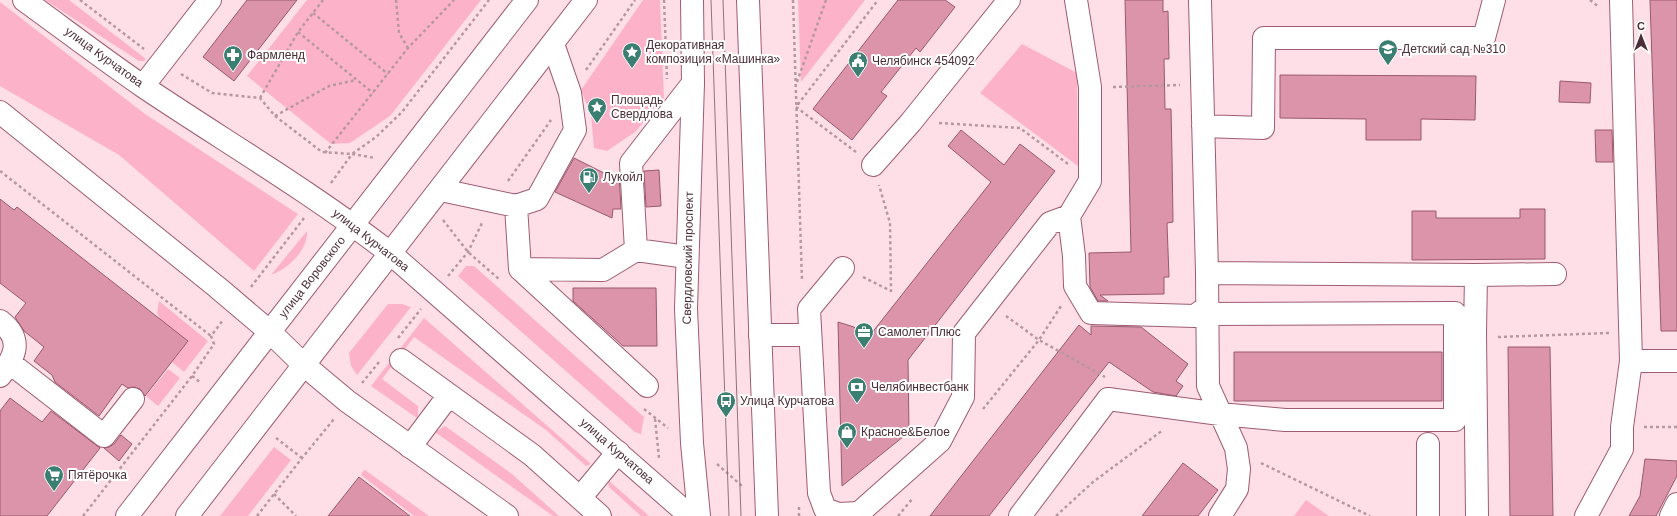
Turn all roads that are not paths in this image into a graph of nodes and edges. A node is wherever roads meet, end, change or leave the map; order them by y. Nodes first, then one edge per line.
1 (24, 0) edge
2 (210, 0) edge
3 (527, 0) edge
4 (586, 0) edge
5 (692, 0) edge
6 (748, 0) edge
7 (1009, 0) edge
8 (1076, 0) edge
9 (1200, 0) edge
10 (1494, 0) edge
11 (1621, 0) edge
12 (553, 44) junction
13 (693, 82) junction
14 (143, 86) junction
15 (0, 112) edge
16 (1203, 126) junction
17 (873, 164) road end
18 (441, 190) junction
19 (516, 206) junction
20 (1069, 216) junction
21 (353, 225) junction
22 (636, 250) junction
23 (390, 253) junction
24 (687, 258) junction
25 (843, 268) road end
26 (520, 269) junction
27 (1207, 273) junction
28 (1555, 274) dead end
29 (1476, 275) junction
30 (1208, 310) junction
31 (0, 321) edge
32 (270, 332) junction
33 (760, 334) junction
34 (809, 335) junction
35 (393, 353) road end
36 (1677, 360) edge
37 (1631, 361) junction
38 (304, 365) junction
39 (5, 369) edge
40 (647, 386) dead end
41 (449, 395) junction
42 (133, 399) dead end
43 (1220, 414) junction
44 (1428, 444) dead end
45 (410, 447) junction
46 (618, 452) junction
47 (580, 498) junction
48 (1677, 504) edge
49 (127, 516) edge
50 (187, 516) edge
51 (506, 516) edge
52 (600, 516) edge
53 (690, 516) edge
54 (699, 516) edge
55 (767, 516) edge
56 (1020, 516) edge
57 (1220, 516) edge
58 (1428, 516) edge
59 (1477, 516) edge
60 (1586, 516) edge
61 (1671, 516) edge

1 - 14 main road, улица Курчатова
2 - 14 main road
3 - 21 main road, улица Воровского
4 - 12 main road
5 - 13 main road, Свердловский проспект
6 - 33 main road
7 - 17 main road
8 - 20 main road
9 - 16 main road
10 - 16 main road
11 - 37 main road
12 - 18 main road
12 - 19 main road
13 - 22 main road
13 - 24 main road, Свердловский проспект
14 - 21 main road, улица Курчатова
15 - 32 main road
16 - 27 main road
18 - 19 main road
18 - 23 main road
19 - 26 main road
20 - 30 main road
20 - 34 main road
21 - 23 main road, улица Курчатова
21 - 32 main road, улица Воровского
22 - 24 main road
22 - 26 main road
23 - 38 main road
23 - 46 main road, улица Курчатова
24 - 54 main road, Свердловский проспект
25 - 34 main road
26 - 40 main road
27 - 29 main road
27 - 30 main road
28 - 29 main road
29 - 59 main road
30 - 43 main road
30 - 43 main road
31 - 39 main road
32 - 38 main road
32 - 49 main road, улица Воровского
33 - 34 main road
33 - 55 main road
35 - 41 main road
36 - 37 main road
37 - 60 main road
38 - 45 main road
38 - 50 main road
39 - 42 main road
41 - 45 main road
41 - 47 main road
43 - 56 main road
43 - 57 main road
44 - 58 main road
45 - 51 main road
46 - 47 main road
46 - 53 main road, улица Курчатова
47 - 52 main road
48 - 61 main road

